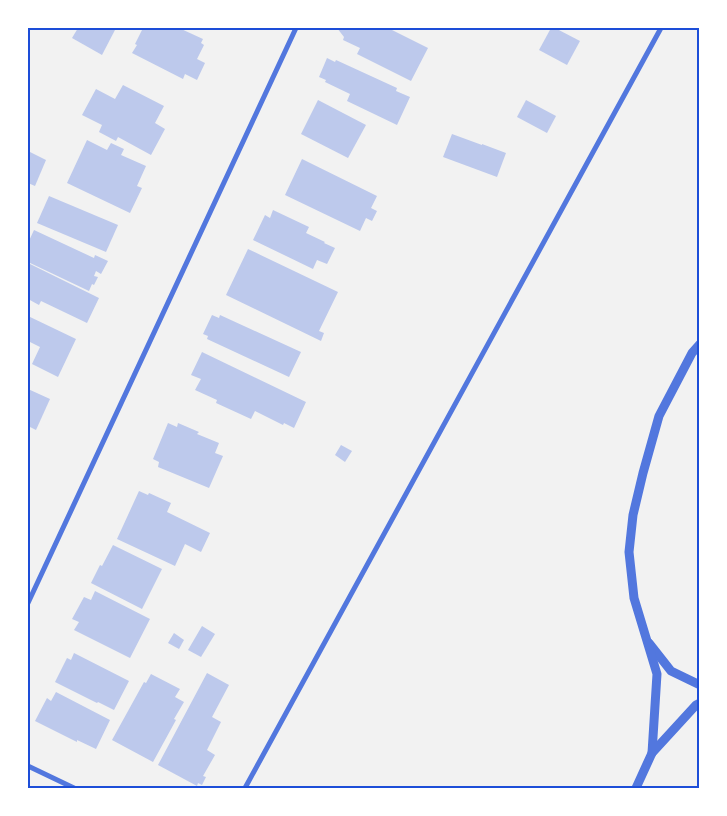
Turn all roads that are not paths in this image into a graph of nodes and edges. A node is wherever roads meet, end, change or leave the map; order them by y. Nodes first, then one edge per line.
1 (296, 28) edge
2 (661, 28) edge
3 (700, 344) edge
4 (28, 603) edge
5 (646, 639) junction
6 (700, 685) edge
7 (700, 703) edge
8 (652, 753) junction
9 (28, 766) edge
10 (74, 788) edge
11 (245, 788) edge
12 (636, 788) edge

1 - 4 street
2 - 11 street
3 - 5 street
5 - 6 street
5 - 8 street
7 - 8 street
8 - 12 street
9 - 10 street

